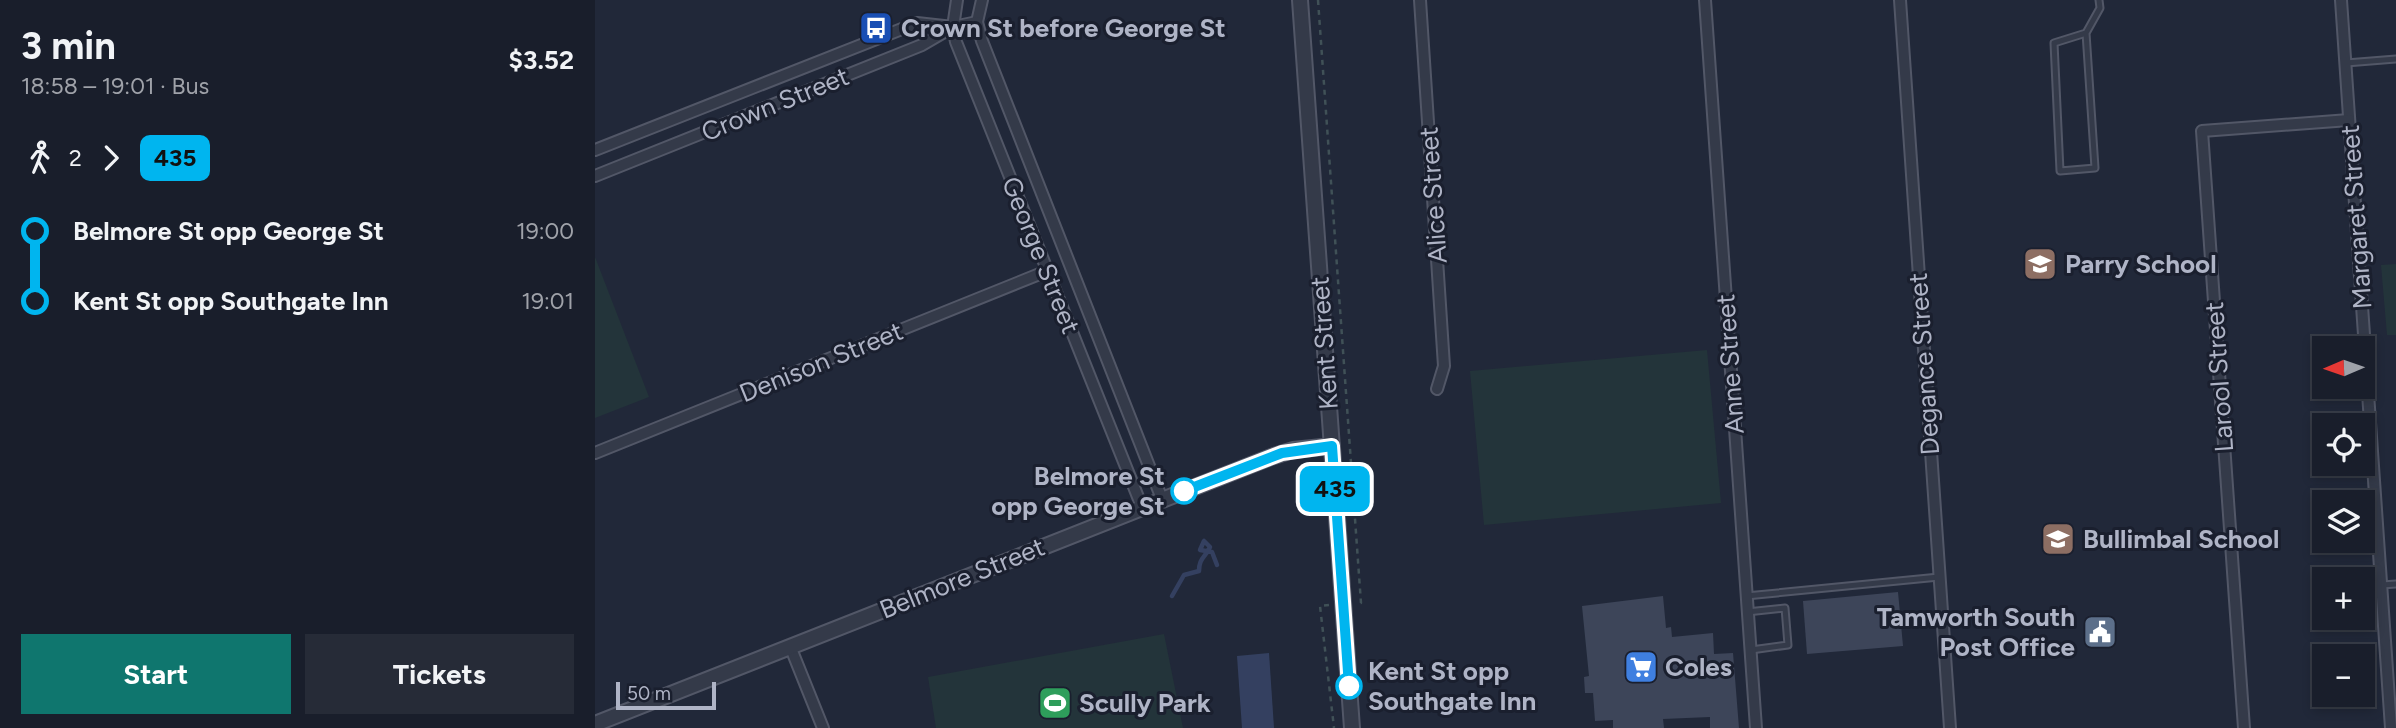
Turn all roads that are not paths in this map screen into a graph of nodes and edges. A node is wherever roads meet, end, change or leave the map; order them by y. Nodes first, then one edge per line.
1 (957, 0) edge
2 (982, 0) edge
3 (1300, 0) edge
4 (1420, 0) edge
5 (1705, 0) edge
6 (1900, 0) edge
7 (2099, 0) edge
8 (2341, 0) edge
9 (977, 22) junction
10 (953, 27) junction
11 (2086, 33) junction
12 (2396, 58) edge
13 (2346, 63) junction
14 (2349, 120) junction
15 (595, 150) edge
16 (595, 176) edge
17 (1047, 271) junction
18 (1437, 389) dead end
19 (1332, 446) junction
20 (595, 453) edge
21 (1162, 499) junction
22 (1142, 507) junction
23 (1939, 577) junction
24 (2396, 584) edge
25 (2381, 585) junction
26 (1746, 596) junction
27 (1747, 612) junction
28 (790, 646) junction
29 (1751, 650) junction
30 (595, 724) edge
31 (823, 728) edge
32 (1352, 728) edge
33 (1756, 728) edge
34 (1950, 728) edge
35 (2245, 728) edge
36 (2391, 728) edge

1 - 10 street, George Street
2 - 9 street
3 - 19 street, Kent Street
4 - 18 street, Alice Street
5 - 26 street, Anne Street
6 - 23 street, Degance Street
7 - 11 lane
8 - 13 street, Margaret Street
9 - 10 street, Crown Street
9 - 21 street, George Street
10 - 15 street, Crown Street
10 - 16 street, Crown Street
10 - 17 street, George Street
11 - 11 lane
12 - 13 lane
13 - 14 street, Margaret Street
14 - 25 street, Margaret Street
14 - 35 street, Larool Street
17 - 20 street, Denison Street
17 - 22 street, George Street
19 - 21 street, Belmore Street
19 - 32 street, Kent Street
21 - 22 street, Belmore Street
22 - 28 street, Belmore Street
23 - 26 lane
23 - 34 street, Degance Street
24 - 25 lane
25 - 36 street, Margaret Street
26 - 27 street, Anne Street
27 - 29 street, Anne Street
27 - 29 lane
28 - 30 street, Belmore Street
28 - 31 street
29 - 33 street, Anne Street

